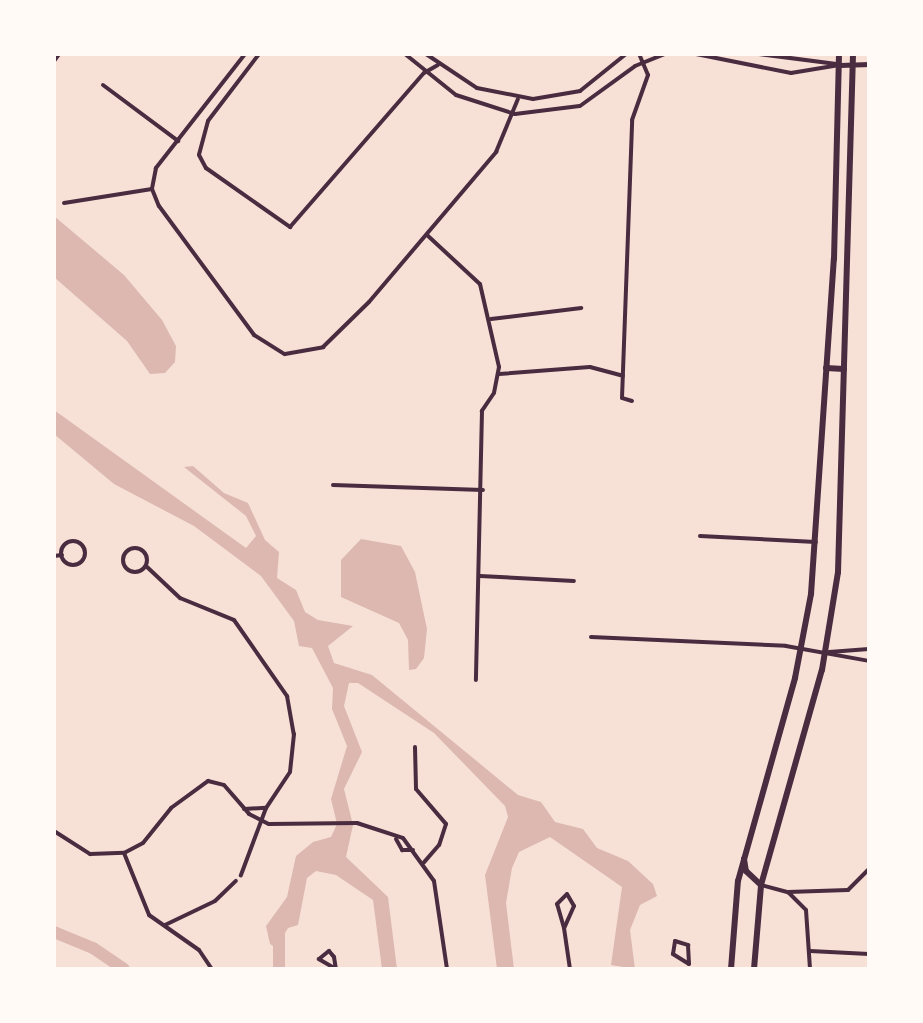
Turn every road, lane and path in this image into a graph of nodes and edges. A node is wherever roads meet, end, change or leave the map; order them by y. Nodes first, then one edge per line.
1 (59, 54) edge
2 (245, 54) edge
3 (259, 54) edge
4 (286, 54) edge
5 (310, 54) edge
6 (405, 54) edge
7 (426, 54) edge
8 (626, 54) edge
9 (639, 54) edge
10 (664, 54) edge
11 (696, 54) edge
12 (759, 54) edge
13 (839, 54) edge
14 (853, 54) edge
15 (54, 61) edge
16 (644, 62) junction
17 (852, 64) junction
18 (869, 64) edge
19 (438, 65) junction
20 (840, 65) junction
21 (424, 73) junction
22 (103, 85) dead end
23 (518, 99) junction
24 (515, 114) junction
25 (178, 141) junction
26 (152, 189) junction
27 (64, 203) dead end
28 (427, 235) junction
29 (581, 308) dead end
30 (491, 319) junction
31 (826, 368) junction
32 (844, 369) junction
33 (500, 374) junction
34 (623, 376) junction
35 (632, 400) dead end
36 (333, 485) dead end
37 (483, 490) junction
38 (700, 536) dead end
39 (816, 543) junction
40 (62, 555) junction
41 (54, 556) edge
42 (146, 566) junction
43 (480, 576) junction
44 (574, 580) dead end
45 (591, 637) dead end
46 (802, 648) junction
47 (869, 648) edge
48 (825, 652) junction
49 (869, 661) edge
50 (476, 680) dead end
51 (415, 747) dead end
52 (266, 808) junction
53 (244, 809) junction
54 (262, 819) junction
55 (54, 831) edge
56 (396, 839) junction
57 (413, 850) junction
58 (124, 853) junction
59 (744, 855) junction
60 (424, 862) junction
61 (869, 869) edge
62 (242, 875) dead end
63 (236, 881) dead end
64 (761, 885) junction
65 (788, 892) junction
66 (165, 926) junction
67 (564, 928) junction
68 (810, 951) junction
69 (869, 954) edge
70 (689, 967) edge
71 (212, 969) edge
72 (336, 969) edge
73 (447, 969) edge
74 (570, 969) edge
75 (731, 969) edge
76 (754, 969) edge
77 (810, 969) edge

1 - 15 street
2 - 25 street
3 - 21 street
4 - 5 street
6 - 21 street
7 - 19 street
8 - 23 street
9 - 16 street
10 - 16 street
11 - 20 street
12 - 20 street
13 - 20 main road
14 - 17 main road
16 - 24 street
16 - 34 street
17 - 18 street
17 - 20 street
17 - 32 main road
19 - 21 street
19 - 23 street
20 - 31 main road
21 - 24 street
22 - 25 street
23 - 24 street
24 - 28 street
25 - 26 street
26 - 27 street
26 - 28 street
28 - 30 street
29 - 30 street
30 - 33 street
31 - 32 main road
31 - 39 main road
32 - 48 main road
33 - 34 street
33 - 37 street
34 - 35 street
36 - 37 street
37 - 43 street
38 - 39 street
39 - 46 main road
40 - 40 street
40 - 41 street
42 - 42 street
42 - 52 street
43 - 44 street
43 - 50 street
45 - 46 street
46 - 48 street
46 - 59 main road
47 - 48 street
48 - 49 street
48 - 64 main road
51 - 60 street
52 - 53 street
52 - 54 street
53 - 54 street
53 - 58 street
54 - 56 street
54 - 62 street
55 - 58 street
56 - 57 street
56 - 57 street
57 - 60 street
58 - 66 street
59 - 64 main road
59 - 75 main road
60 - 73 street
61 - 65 street
63 - 66 street
64 - 65 street
64 - 76 main road
65 - 68 street
66 - 71 street
67 - 67 street
67 - 74 street
68 - 69 street
68 - 77 street
70 - 70 street
72 - 72 street

